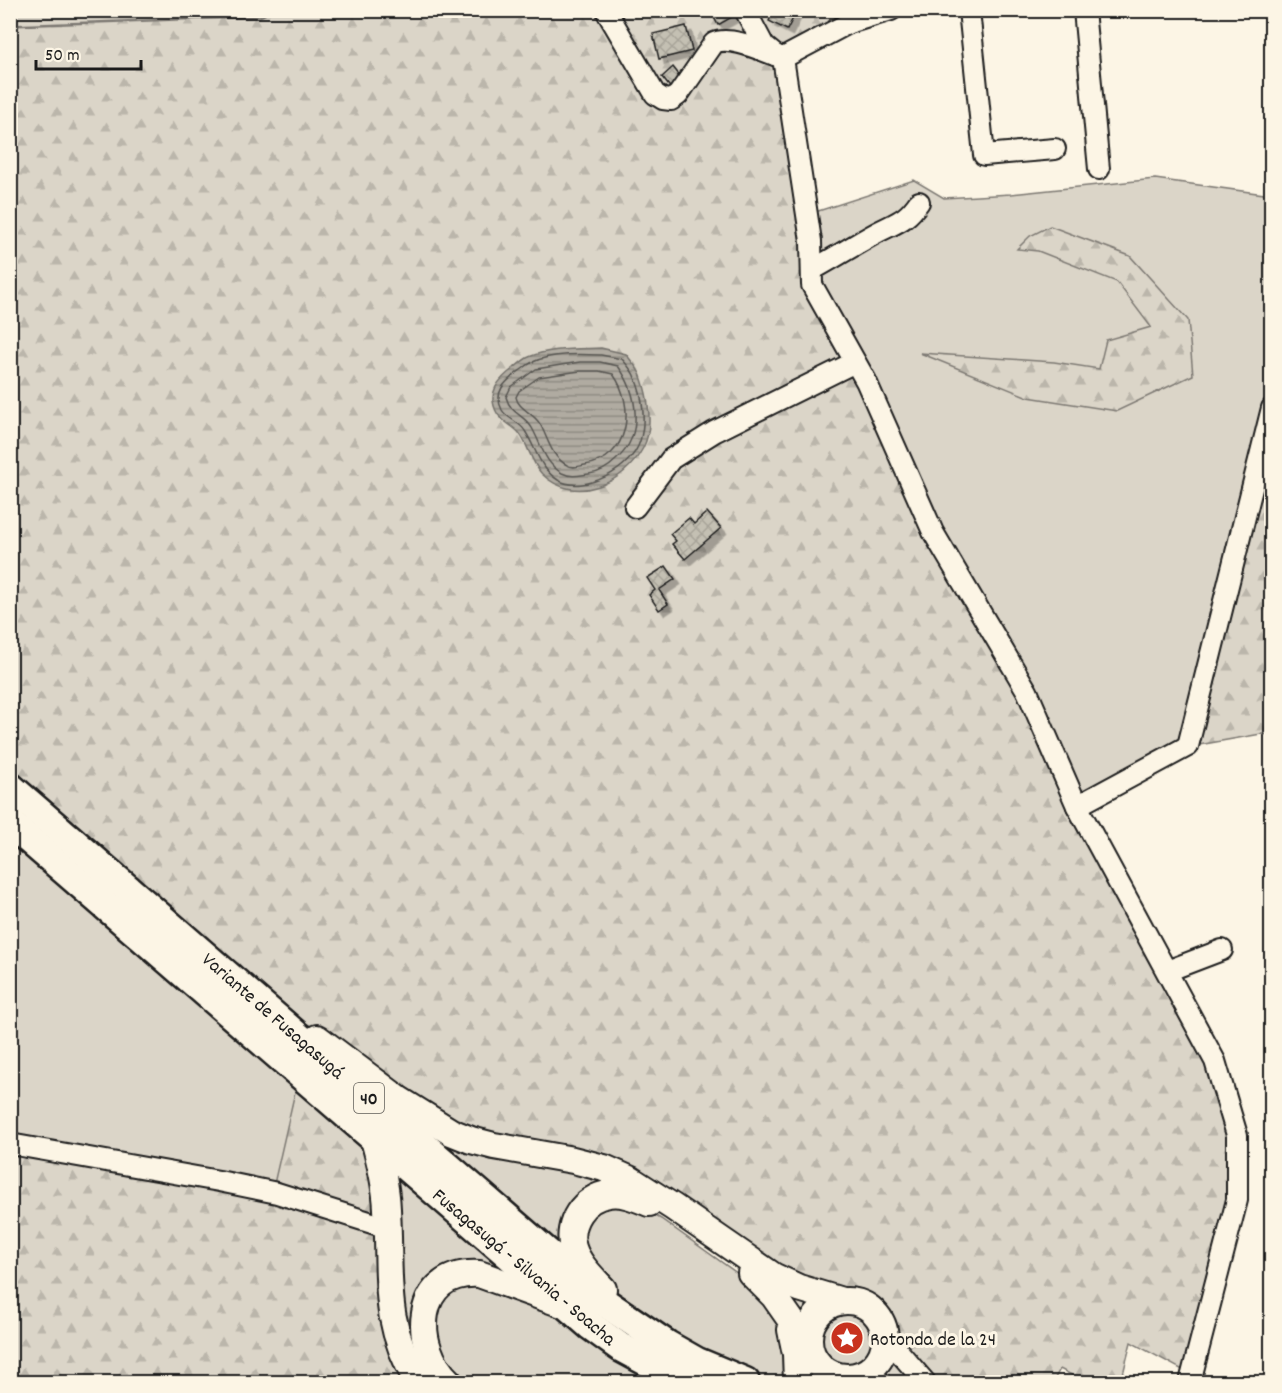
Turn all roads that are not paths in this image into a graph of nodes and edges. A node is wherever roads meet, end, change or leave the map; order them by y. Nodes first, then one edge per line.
1 (745, 10) edge
2 (891, 10) edge
3 (969, 10) edge
4 (1084, 10) edge
5 (608, 14) dead end
6 (849, 16) edge
7 (783, 58) junction
8 (1055, 149) dead end
9 (1099, 169) dead end
10 (919, 202) dead end
11 (812, 270) junction
12 (855, 362) junction
13 (1272, 408) edge
14 (635, 507) dead end
15 (10, 787) edge
16 (1077, 806) junction
17 (10, 824) edge
18 (1222, 950) dead end
19 (1167, 971) junction
20 (288, 1028) junction
21 (373, 1136) junction
22 (10, 1144) edge
23 (387, 1228) junction
24 (842, 1301) junction
25 (780, 1305) junction
26 (570, 1307) junction
27 (639, 1326) junction
28 (885, 1336) junction
29 (811, 1350) junction
30 (858, 1380) edge
31 (418, 1383) edge
32 (449, 1383) edge
33 (685, 1383) edge
34 (745, 1383) edge
35 (799, 1383) edge
36 (925, 1383) edge
37 (1190, 1383) edge

1 - 7 street
2 - 6 street
3 - 8 street
4 - 9 street
5 - 7 street
6 - 7 street
7 - 11 street
10 - 11 street
11 - 12 street
12 - 14 street
12 - 16 street
13 - 16 street
15 - 20 highway, Variante de Fusagasugá / 40
16 - 19 street
17 - 21 highway, Variante de Fusagasugá / 40
18 - 19 street
19 - 37 street
20 - 24 main road, 40
20 - 27 highway, Variante de Fusagasugá / 40
21 - 23 main road, 40
21 - 26 highway, Fusagasugá - Silvania - Soacha / 40
22 - 23 street
23 - 31 main road, 40
24 - 28 main road, 40
24 - 29 main road
25 - 27 main road, 40
25 - 29 main road, 40
25 - 35 main road
26 - 32 main road, 40
26 - 33 highway, Fusagasugá - Silvania - Soacha / 40
27 - 34 highway, Variante de Fusagasugá / 40
28 - 30 main road, 40
28 - 36 street
29 - 30 main road, 40
29 - 35 main road

